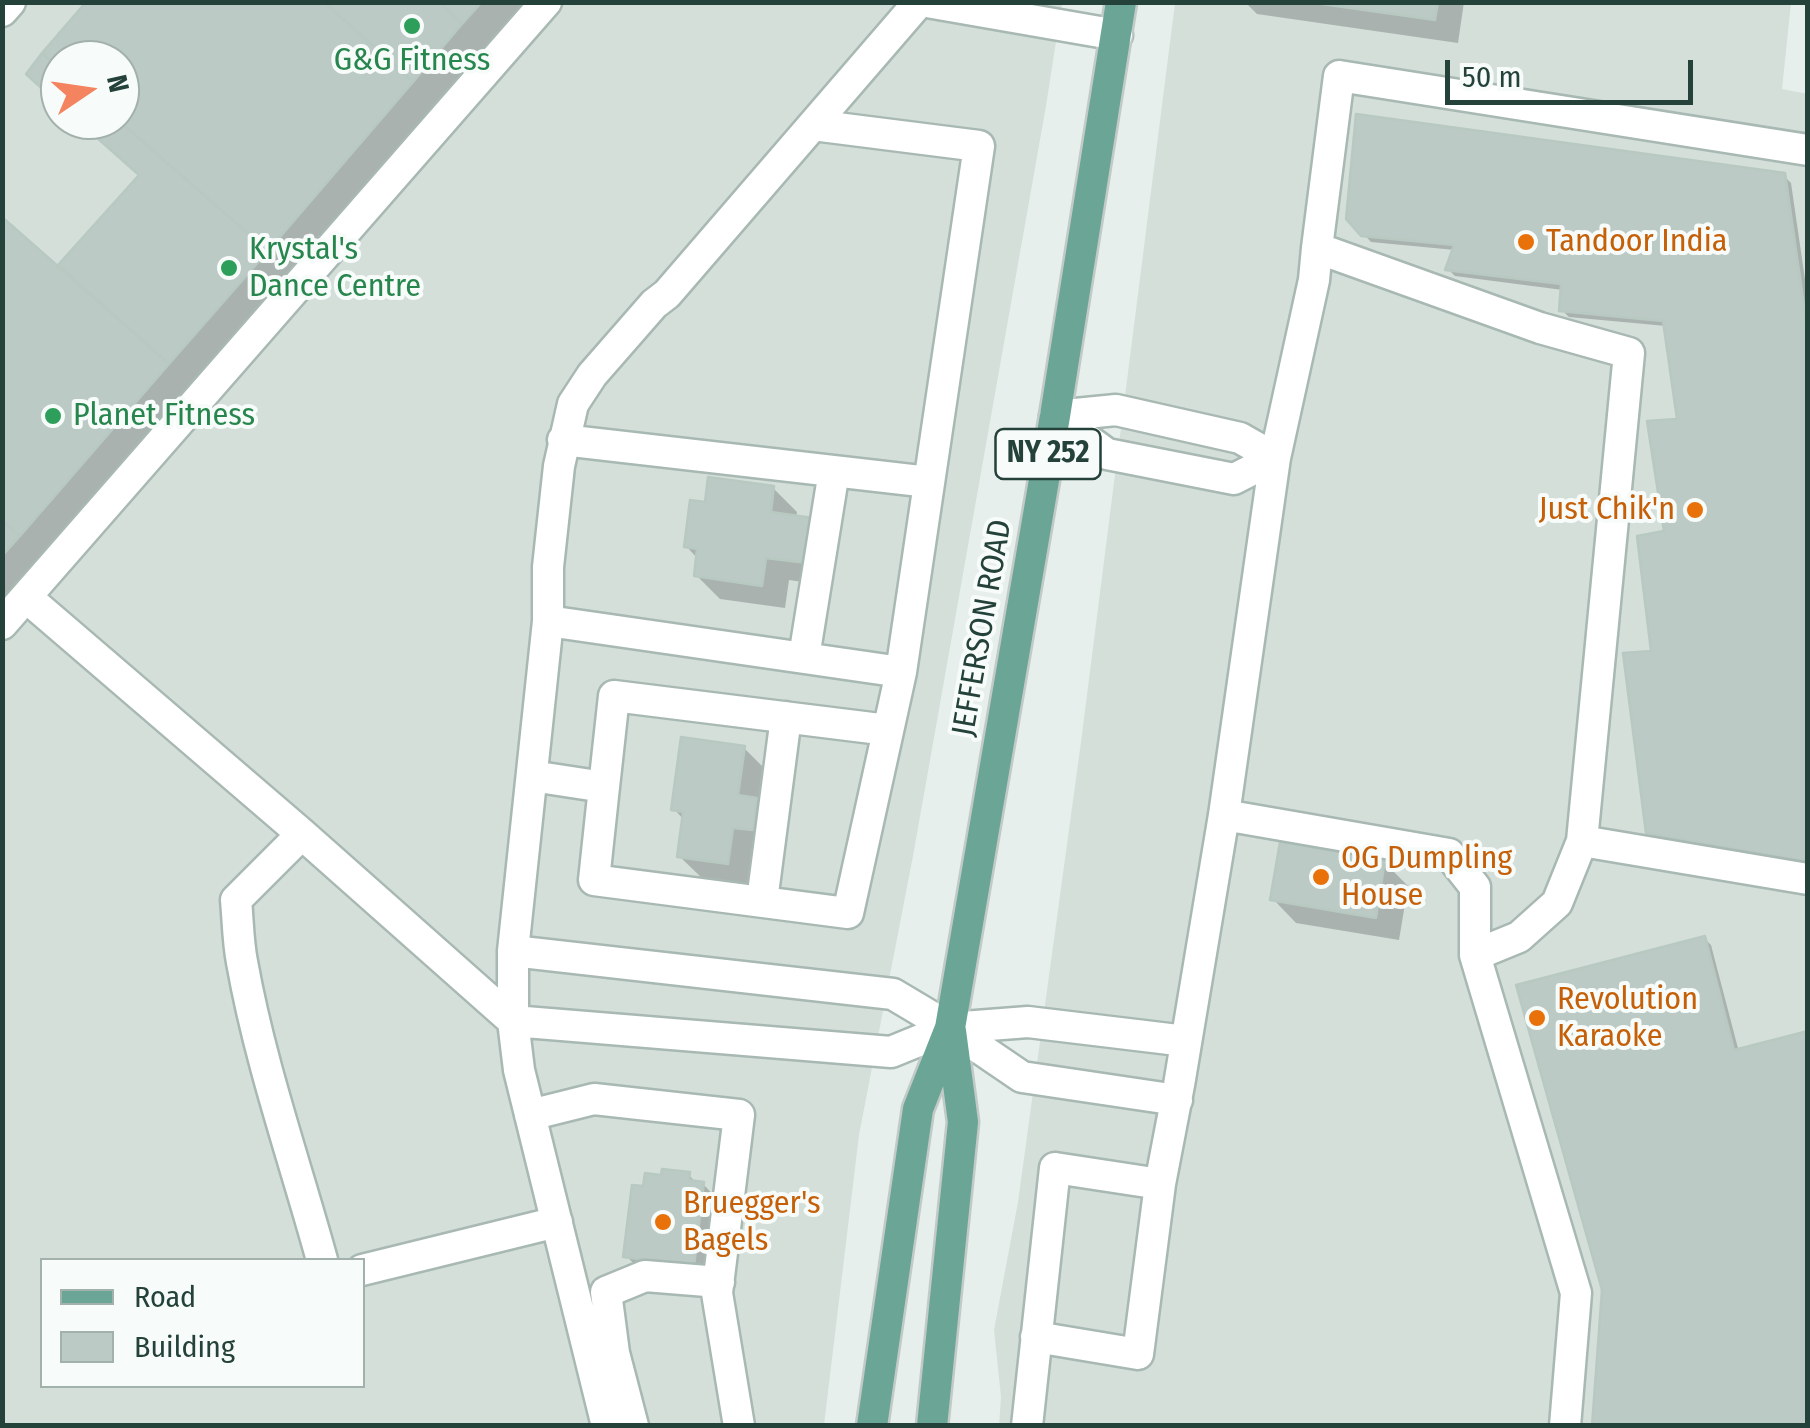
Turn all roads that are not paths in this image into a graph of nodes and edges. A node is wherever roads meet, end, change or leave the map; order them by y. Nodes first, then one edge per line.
1 (10, 2) edge
2 (546, 2) edge
3 (919, 2) edge
4 (927, 2) edge
5 (1122, 2) edge
6 (2, 11) edge
7 (1117, 35) junction
8 (812, 124) junction
9 (1808, 150) edge
10 (1317, 248) junction
11 (1055, 416) junction
12 (564, 440) junction
13 (1275, 458) junction
14 (834, 471) junction
15 (929, 482) junction
16 (26, 598) junction
17 (548, 622) junction
18 (2, 624) edge
19 (804, 657) junction
20 (900, 672) junction
21 (786, 718) junction
22 (888, 730) junction
23 (532, 776) junction
24 (604, 787) junction
25 (1224, 815) junction
26 (302, 834) junction
27 (1582, 841) junction
28 (1808, 879) edge
29 (762, 902) junction
30 (513, 951) junction
31 (1475, 956) junction
32 (513, 1021) junction
33 (950, 1028) junction
34 (1186, 1041) junction
35 (1176, 1100) junction
36 (530, 1115) junction
37 (1160, 1184) junction
38 (557, 1222) junction
39 (321, 1258) edge
40 (365, 1269) edge
41 (719, 1282) junction
42 (1036, 1337) junction
43 (607, 1426) edge
44 (632, 1426) edge
45 (738, 1426) edge
46 (872, 1426) edge
47 (932, 1426) edge
48 (1026, 1426) edge
49 (1565, 1426) edge

1 - 6 lane
2 - 16 lane
3 - 8 lane
4 - 7 lane
5 - 7 main road, JEFFERSON ROAD / NY 252
7 - 11 main road, JEFFERSON ROAD / NY 252
8 - 12 lane
8 - 15 lane
9 - 10 lane
10 - 13 lane
10 - 27 lane
11 - 13 lane
11 - 13 lane
11 - 33 main road, JEFFERSON ROAD / NY 252
12 - 14 lane
12 - 17 lane
13 - 25 lane
14 - 15 lane
14 - 19 lane
15 - 20 lane
16 - 18 lane
16 - 26 lane
17 - 19 lane
17 - 23 lane
19 - 20 lane
20 - 22 lane
21 - 22 lane
21 - 24 lane
21 - 29 lane
22 - 29 lane
23 - 24 lane
23 - 30 lane
24 - 29 lane
25 - 31 lane
25 - 34 lane
26 - 32 lane
26 - 39 lane
27 - 28 lane
27 - 31 lane
30 - 32 lane
30 - 33 lane
31 - 49 lane
32 - 33 lane
32 - 36 lane
33 - 34 lane
33 - 35 lane
33 - 46 main road, JEFFERSON ROAD / NY 252
33 - 47 main road, JEFFERSON ROAD / NY 252
34 - 35 lane
35 - 37 lane
36 - 38 lane
36 - 41 lane
37 - 42 lane
37 - 42 lane
38 - 40 lane
38 - 43 lane
41 - 44 lane
41 - 45 lane
42 - 48 lane

